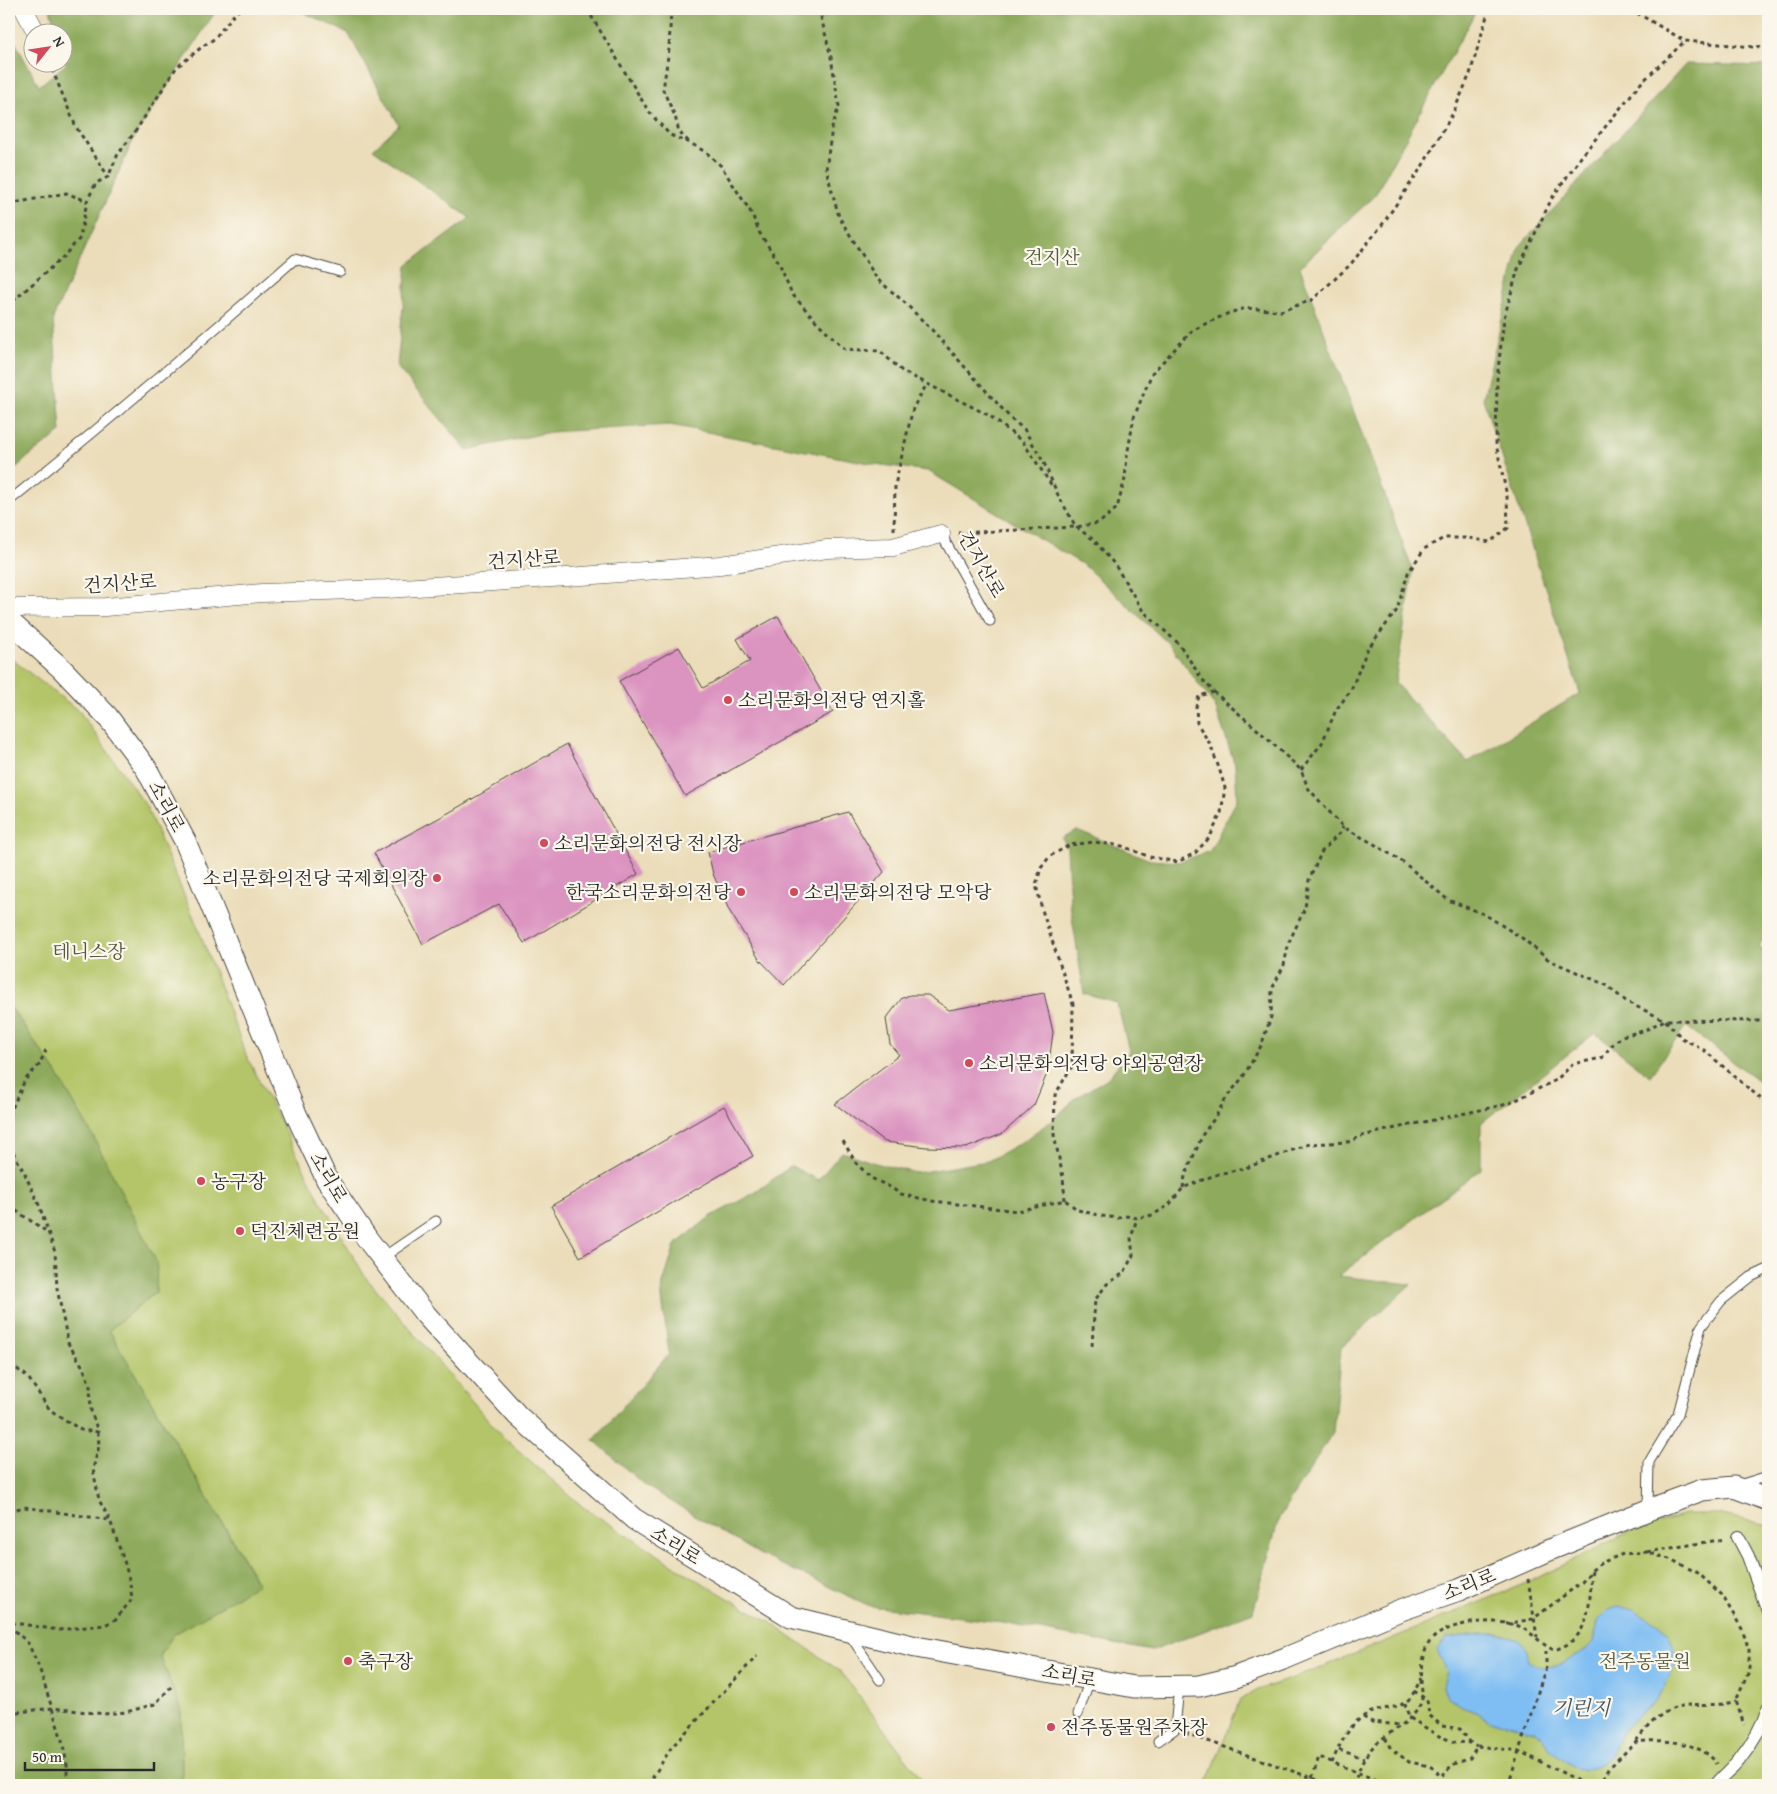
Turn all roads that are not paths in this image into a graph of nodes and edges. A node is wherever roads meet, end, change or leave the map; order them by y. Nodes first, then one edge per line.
1 (24, 9) edge
2 (31, 22) edge
3 (340, 272) dead end
4 (9, 501) edge
5 (940, 534) joint
6 (9, 608) edge
7 (9, 621) edge
8 (990, 621) dead end
9 (436, 1220) dead end
10 (382, 1258) junction
11 (1768, 1269) edge
12 (1768, 1476) edge
13 (1734, 1487) junction
14 (1768, 1500) edge
15 (1648, 1510) junction
16 (1738, 1537) road end
17 (1768, 1611) edge
18 (846, 1630) junction
19 (1090, 1679) junction
20 (880, 1680) dead end
21 (1179, 1686) junction
22 (1768, 1708) edge
23 (1078, 1714) dead end
24 (1158, 1741) dead end
25 (1716, 1785) edge

1 - 2 street
3 - 4 lane
5 - 6 street, 건지산로
5 - 8 lane, 건지산로
7 - 10 street, 소리로
9 - 10 lane
10 - 18 street, 소리로
11 - 15 lane
12 - 13 lane
13 - 14 street, 소리로
13 - 15 street, 소리로
15 - 21 street, 소리로
16 - 17 street
18 - 19 street, 소리로
18 - 20 lane
19 - 21 street, 소리로
19 - 23 lane
21 - 24 lane
22 - 25 street

